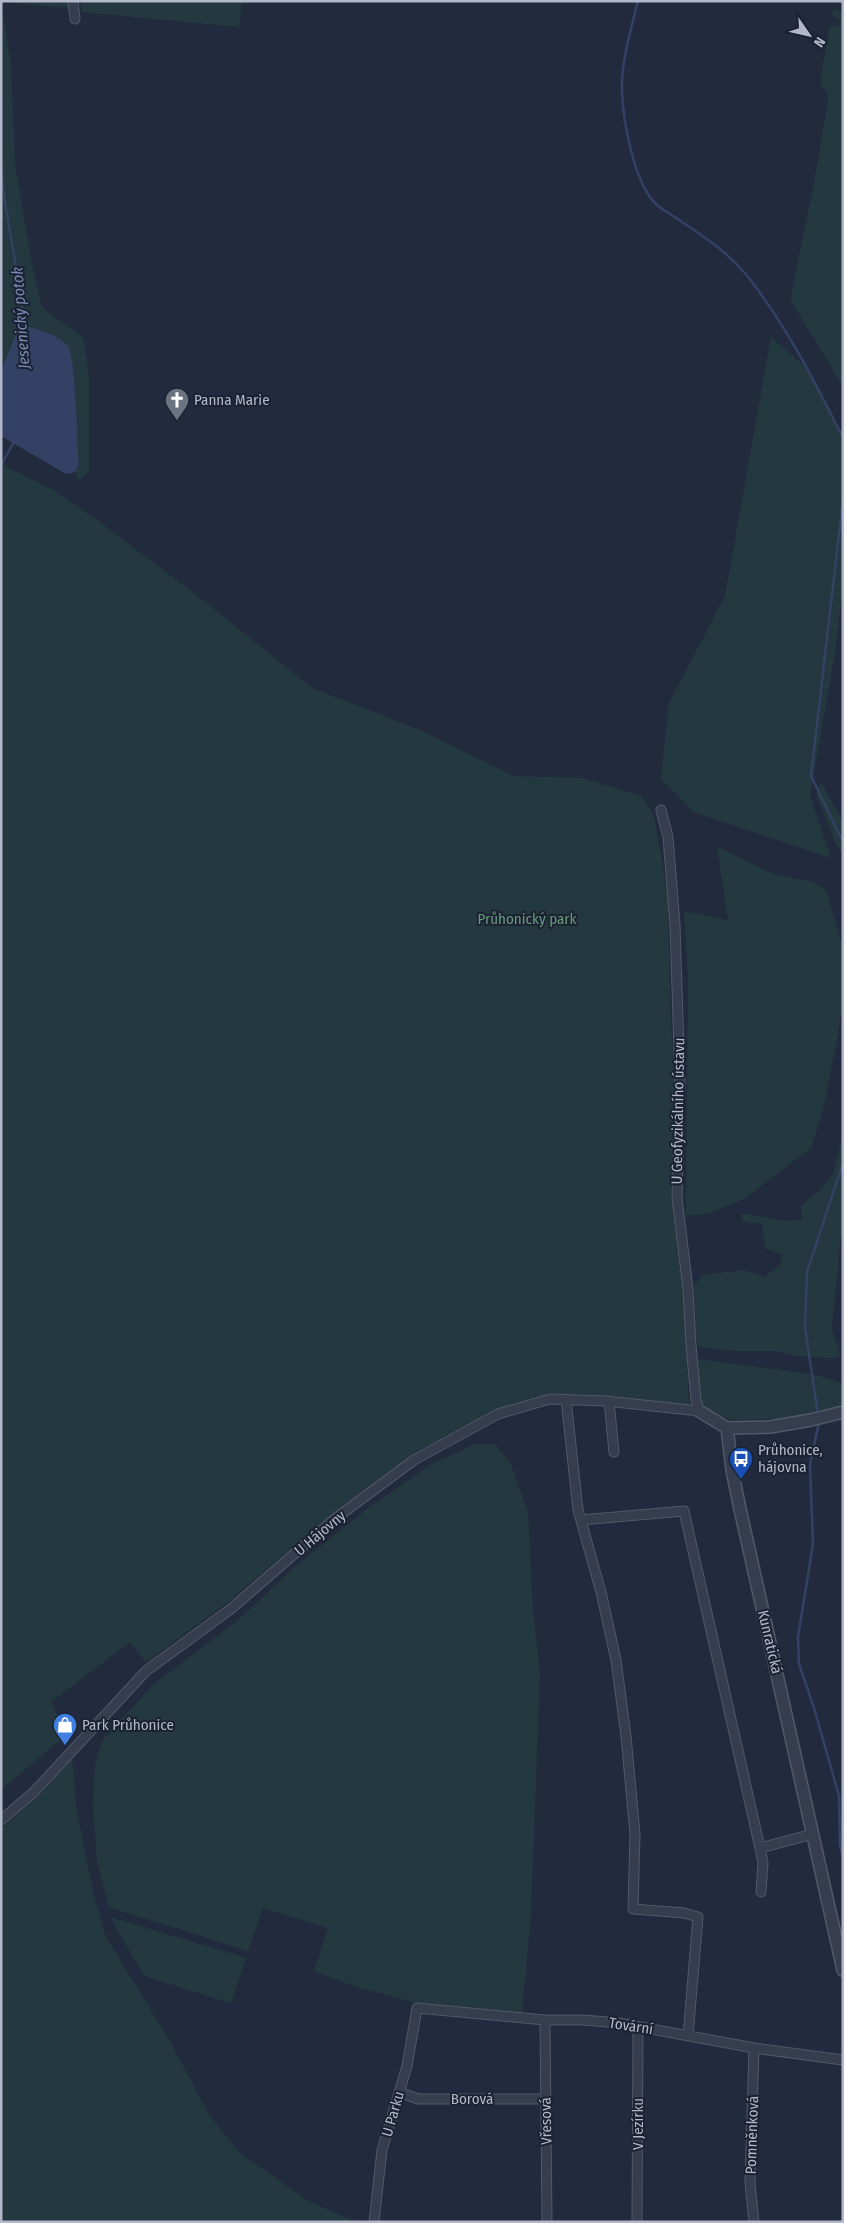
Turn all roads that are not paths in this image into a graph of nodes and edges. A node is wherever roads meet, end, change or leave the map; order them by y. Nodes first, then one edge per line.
1 (73, 1) edge
2 (75, 20) dead end
3 (661, 810) dead end
4 (566, 1399) junction
5 (609, 1402) junction
6 (699, 1411) junction
7 (843, 1412) edge
8 (727, 1428) junction
9 (614, 1452) dead end
10 (581, 1520) junction
11 (1, 1820) edge
12 (813, 1834) junction
13 (760, 1848) junction
14 (761, 1892) dead end
15 (843, 1970) edge
16 (417, 2008) joint
17 (545, 2020) junction
18 (638, 2027) junction
19 (688, 2036) junction
20 (754, 2048) junction
21 (843, 2060) edge
22 (399, 2092) junction
23 (546, 2098) junction
24 (374, 2222) edge
25 (547, 2222) edge
26 (637, 2222) edge
27 (754, 2222) edge

1 - 2 street
3 - 6 street, U Geofyzikálního ústavu
4 - 5 street, U Hájovny
4 - 10 street
4 - 11 street, U Hájovny
5 - 6 street, U Hájovny
5 - 9 street
6 - 8 street, U Hájovny
7 - 8 street
8 - 12 street, Kunratická
10 - 13 street
10 - 19 street
12 - 13 street
12 - 15 street, Kunratická
13 - 14 street
16 - 17 street, Tovární
16 - 22 street, U Parku
17 - 18 street, Tovární
17 - 23 street, Vřesová
18 - 19 street, Tovární
18 - 26 street, V Jezírku
19 - 20 street, Tovární
20 - 21 street, Tovární
20 - 27 street, Pomněnková
22 - 23 street, Borová
22 - 24 street, U Parku
23 - 25 street, Vřesová

